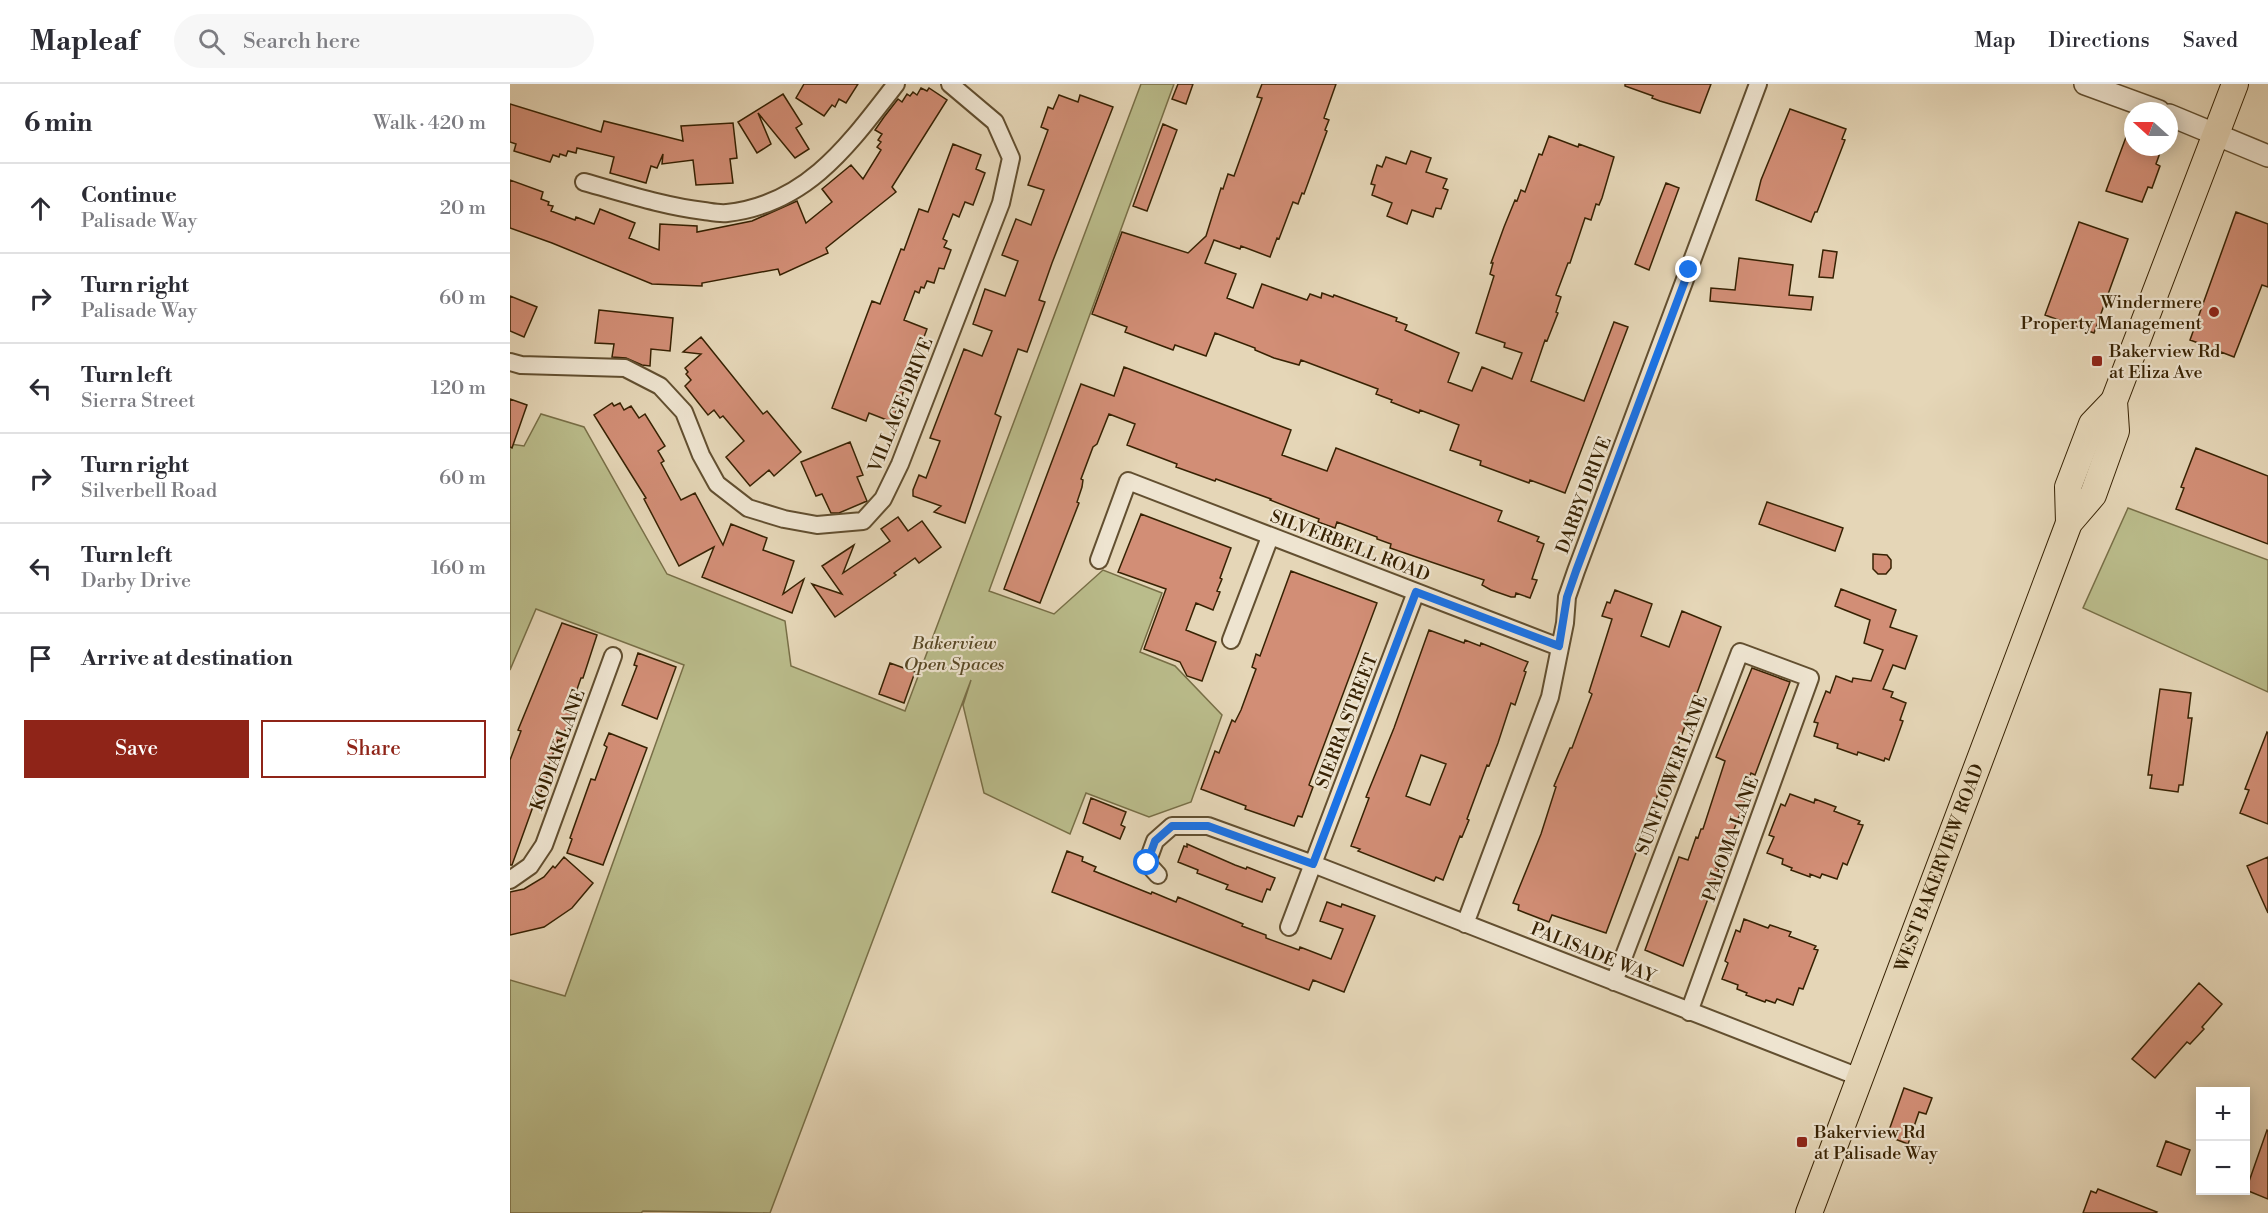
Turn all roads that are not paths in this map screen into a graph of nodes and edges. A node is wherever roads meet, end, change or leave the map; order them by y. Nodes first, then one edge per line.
1 (896, 84) edge
2 (950, 84) edge
3 (1758, 84) edge
4 (2085, 84) edge
5 (2235, 84) edge
6 (2134, 102) edge
7 (2178, 119) edge
8 (2216, 135) junction
9 (2268, 156) edge
10 (584, 182) dead end
11 (510, 362) edge
12 (1270, 537) junction
13 (1099, 560) dead end
14 (1416, 592) junction
15 (1231, 640) dead end
16 (1559, 646) junction
17 (613, 656) dead end
18 (1810, 678) joint
19 (1313, 864) junction
20 (1158, 875) dead end
21 (510, 880) edge
22 (1465, 924) junction
23 (1289, 927) dead end
24 (1614, 982) junction
25 (1689, 1012) junction
26 (1859, 1077) junction
27 (1809, 1213) edge

1 - 10 street
2 - 11 street, VILLAGE DRIVE
3 - 16 street, DARBY DRIVE
4 - 6 street
5 - 8 main road, WEST BAKERVIEW ROAD
7 - 8 street
8 - 9 street
8 - 26 main road, WEST BAKERVIEW ROAD
12 - 13 street, SILVERBELL ROAD
12 - 14 street, SILVERBELL ROAD
12 - 15 street
14 - 16 street, SILVERBELL ROAD
14 - 19 street, SIERRA STREET
16 - 22 street, DARBY DRIVE
17 - 21 street, KODIAK LANE
18 - 24 street, SUNFLOWER LANE
18 - 25 street, PALOMA LANE
19 - 20 street, PALISADE WAY
19 - 22 street, PALISADE WAY
19 - 23 street
22 - 24 street, PALISADE WAY
24 - 25 street, PALISADE WAY
25 - 26 street, PALISADE WAY
26 - 27 main road, WEST BAKERVIEW ROAD

